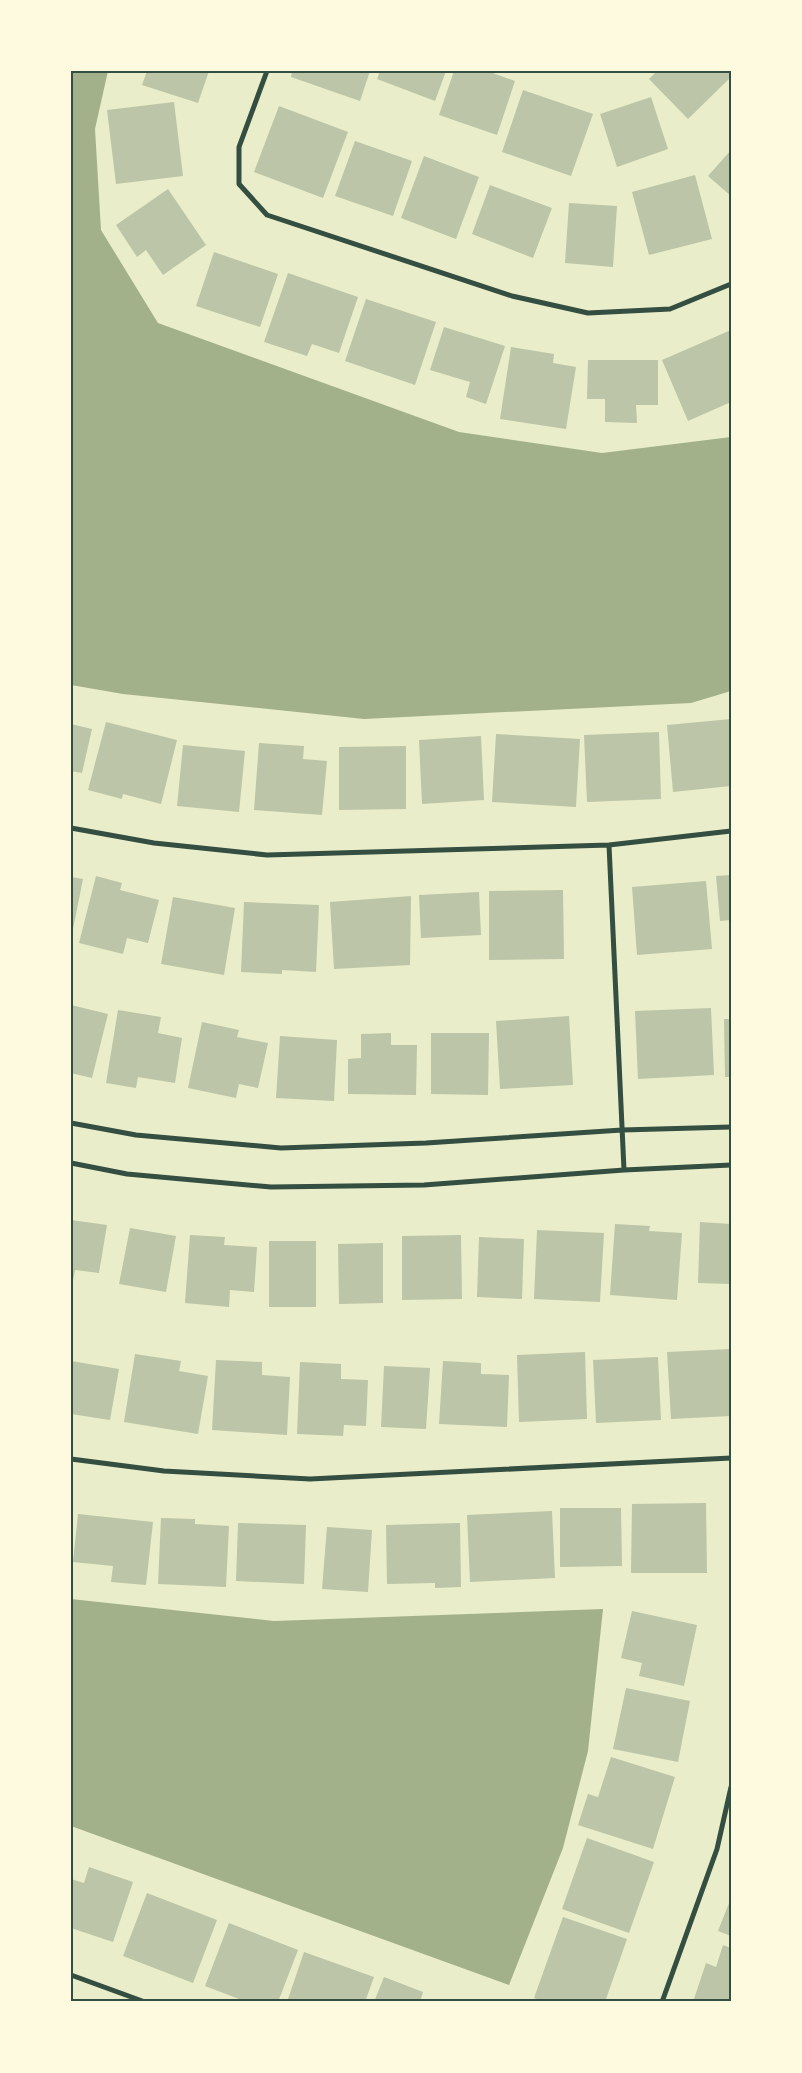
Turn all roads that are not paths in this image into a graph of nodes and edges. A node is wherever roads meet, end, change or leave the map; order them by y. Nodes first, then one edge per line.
1 (267, 71) edge
2 (731, 284) edge
3 (71, 828) edge
4 (731, 831) edge
5 (608, 845) junction
6 (71, 1123) edge
7 (731, 1127) edge
8 (622, 1130) junction
9 (71, 1163) edge
10 (731, 1165) edge
11 (624, 1170) junction
12 (731, 1458) edge
13 (71, 1459) edge
14 (731, 1787) edge
15 (71, 1975) edge
16 (145, 2002) edge
17 (662, 2002) edge

1 - 2 street
3 - 5 street
4 - 5 street
5 - 8 street
6 - 8 street
7 - 8 street
8 - 11 street
9 - 11 street
10 - 11 street
12 - 13 street
14 - 17 street
15 - 16 street

